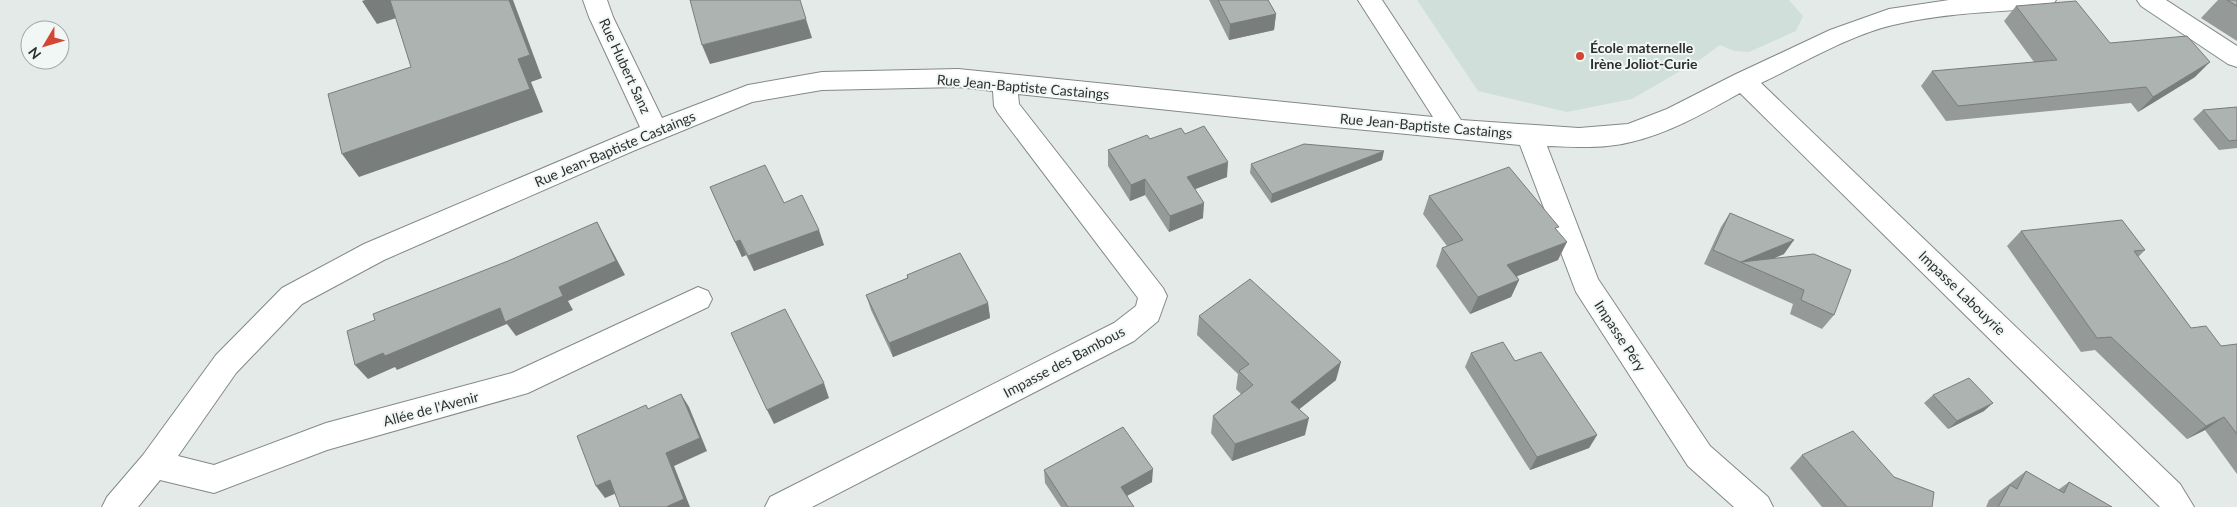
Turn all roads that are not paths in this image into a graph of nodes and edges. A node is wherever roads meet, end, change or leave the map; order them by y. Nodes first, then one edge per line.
1 (595, 0) edge
2 (1370, 0) edge
3 (2044, 0) edge
4 (2149, 0) edge
5 (2237, 58) edge
6 (1743, 81) junction
7 (1004, 83) junction
8 (1452, 127) junction
9 (655, 131) junction
10 (1530, 136) junction
11 (698, 299) dead end
12 (154, 465) junction
13 (118, 507) edge
14 (781, 507) edge
15 (1756, 507) edge
16 (2178, 507) edge

1 - 9 street, Rue Hubert Sanz
2 - 8 street
3 - 6 street, Rue Jean-Baptiste Castaings
4 - 5 street
6 - 10 street, Rue Jean-Baptiste Castaings
6 - 16 street, Impasse Labouyrie
7 - 8 street, Rue Jean-Baptiste Castaings
7 - 9 street, Rue Jean-Baptiste Castaings
7 - 14 street, Impasse des Bambous
8 - 10 street, Rue Jean-Baptiste Castaings
9 - 12 street, Rue Jean-Baptiste Castaings
10 - 15 street, Impasse Péry
11 - 12 street, Allée de l'Avenir
12 - 13 street, Rue Jean-Baptiste Castaings

